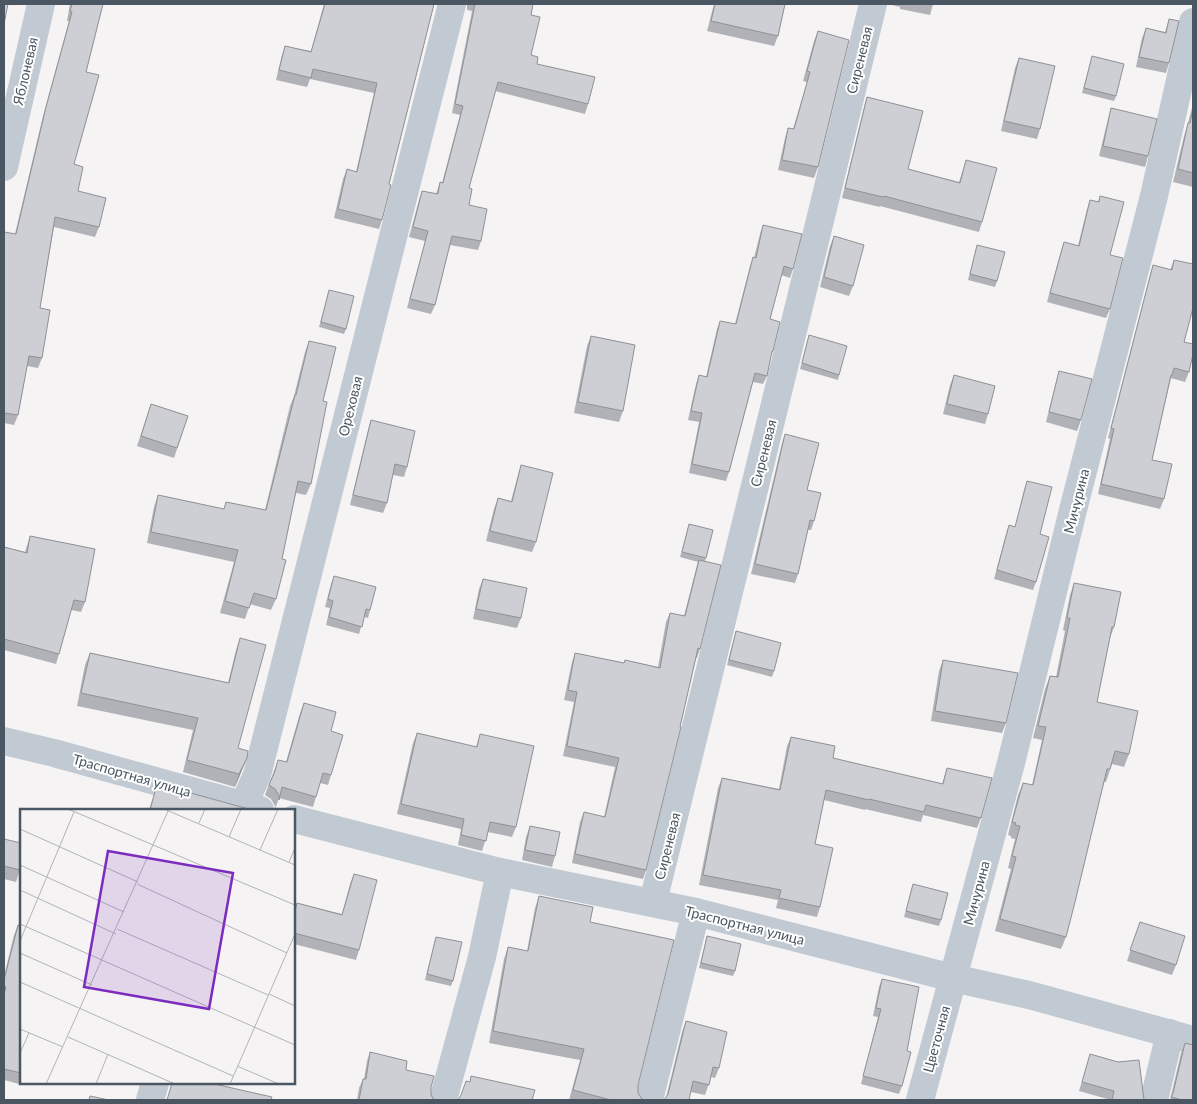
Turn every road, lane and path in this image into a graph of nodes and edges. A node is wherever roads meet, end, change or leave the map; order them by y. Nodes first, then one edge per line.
1 (41, 4) edge
2 (452, 4) edge
3 (873, 4) edge
4 (1193, 22) edge
5 (4, 167) edge
6 (4, 741) edge
7 (237, 807) edge
8 (295, 819) edge
9 (500, 872) junction
10 (653, 902) junction
11 (696, 912) junction
12 (953, 978) junction
13 (1182, 1037) edge
14 (154, 1084) edge
15 (150, 1100) edge
16 (443, 1100) edge
17 (649, 1100) edge
18 (920, 1100) edge
19 (1154, 1100) edge

1 - 5 street, Яблоневая
2 - 7 street, Ореховая
3 - 10 street, Сиреневая
4 - 12 street, Мичурина
6 - 7 street, Траспортная улица
8 - 9 street, Траспортная улица
9 - 10 street, Траспортная улица
9 - 16 street
10 - 11 street, Траспортная улица
11 - 12 street, Траспортная улица
11 - 17 street
12 - 13 street, Траспортная улица
12 - 18 street, Цветочная
13 - 19 street
14 - 15 street

